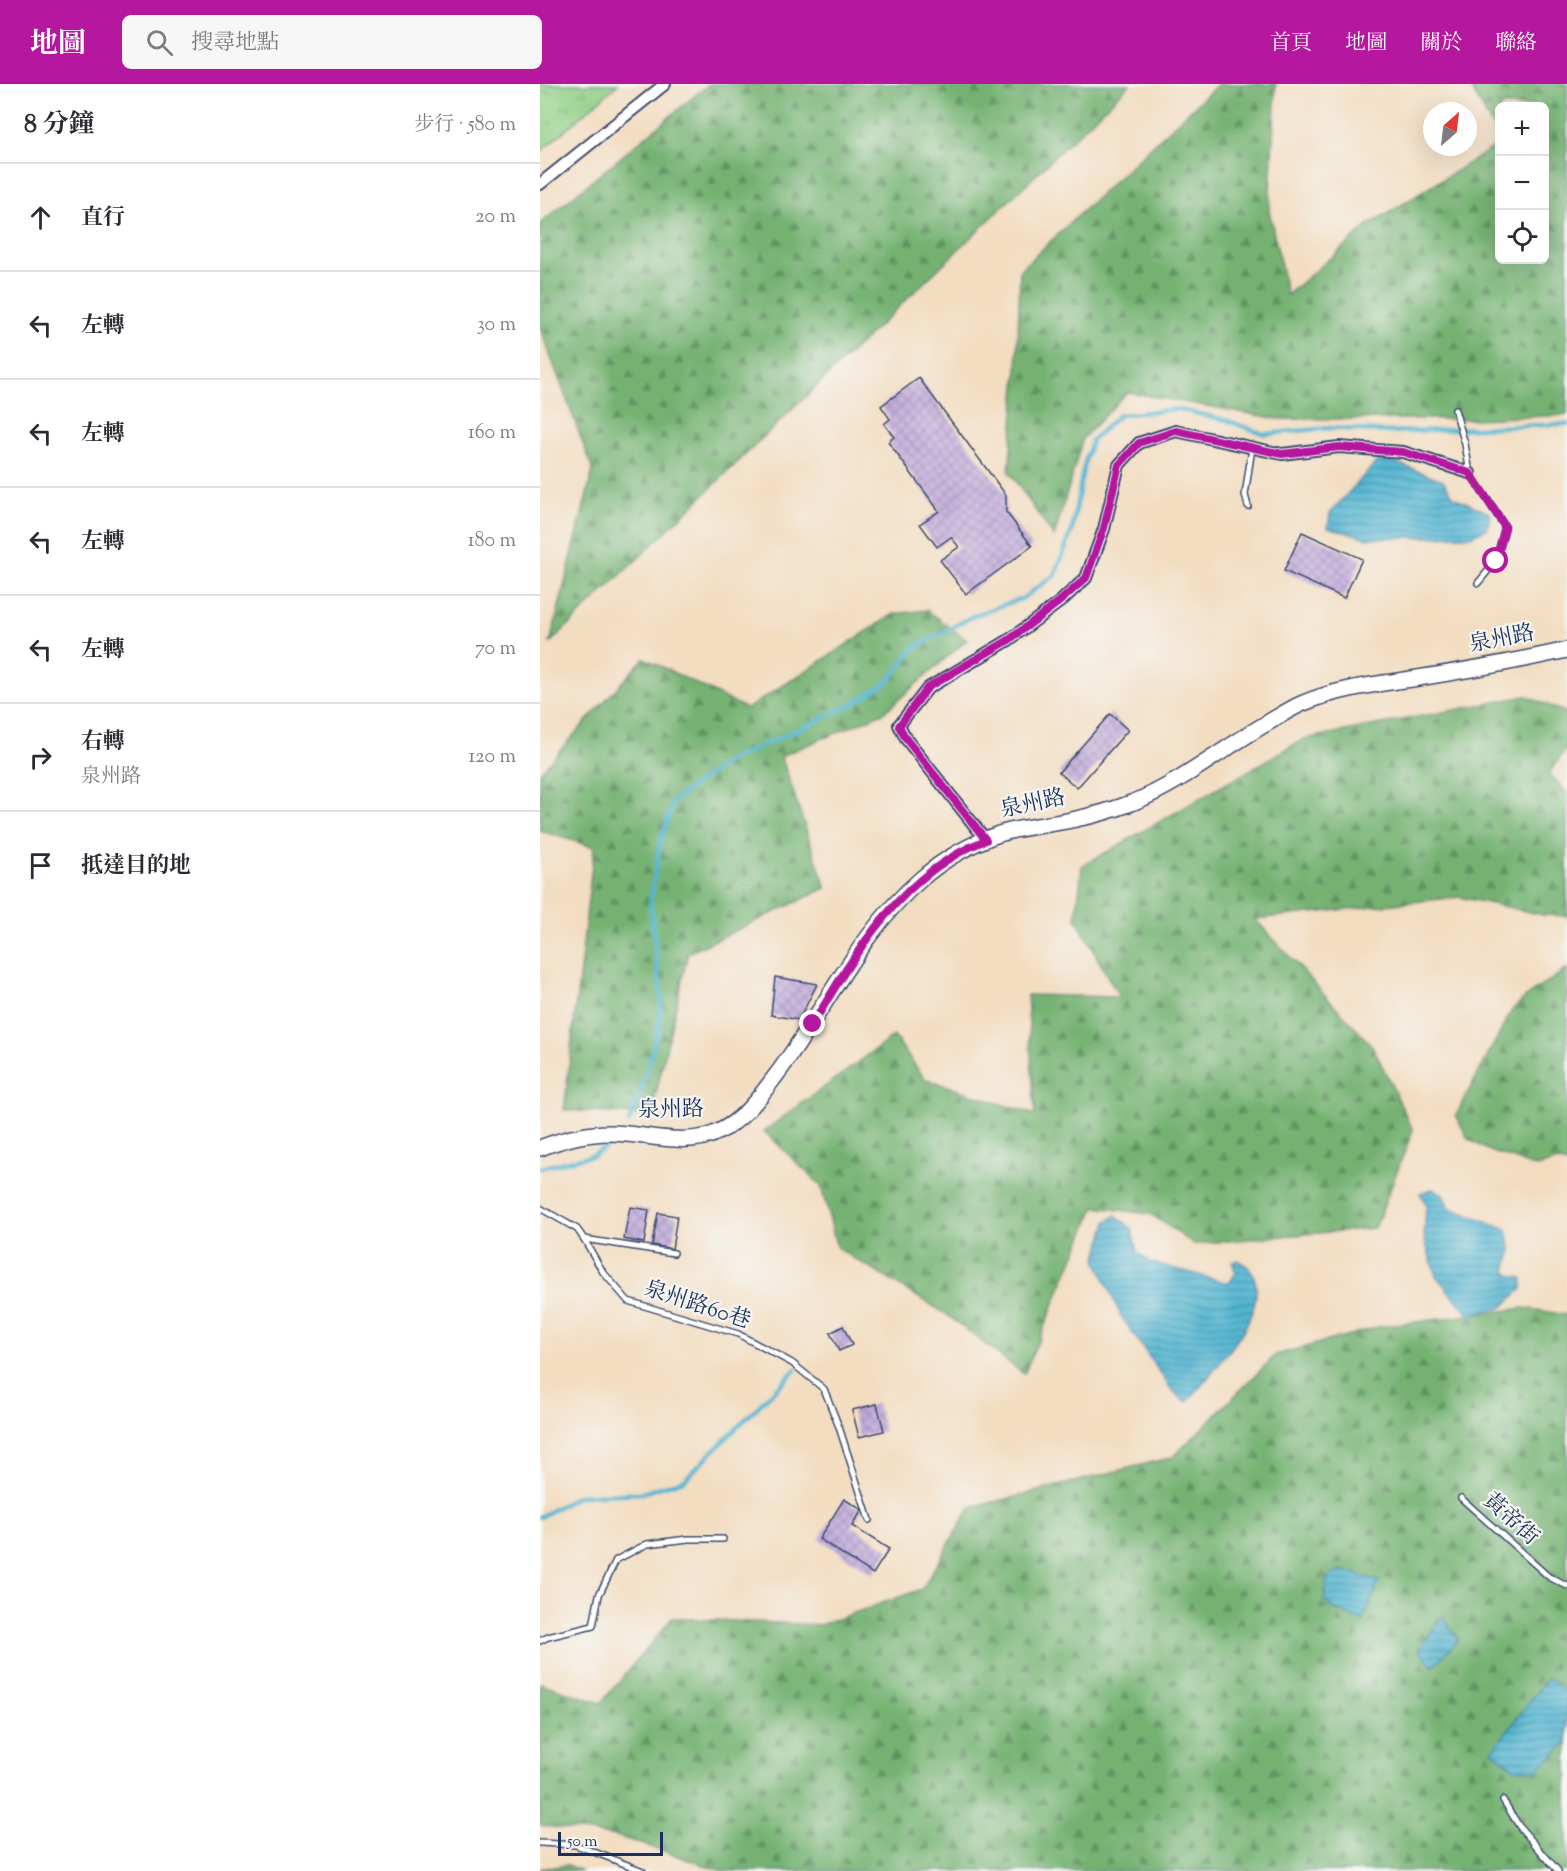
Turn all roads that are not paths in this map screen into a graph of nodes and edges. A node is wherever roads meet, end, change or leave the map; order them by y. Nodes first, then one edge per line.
1 (664, 84) edge
2 (540, 184) edge
3 (1455, 410) dead end
4 (1252, 448) junction
5 (1470, 473) junction
6 (1248, 506) dead end
7 (1478, 583) dead end
8 (1567, 650) edge
9 (986, 840) junction
10 (540, 1148) edge
11 (540, 1208) edge
12 (584, 1239) junction
13 (674, 1253) dead end
14 (1461, 1498) dead end
15 (869, 1520) dead end
16 (723, 1539) dead end
17 (1567, 1586) edge
18 (540, 1641) edge
19 (1503, 1800) dead end
20 (540, 1843) edge
21 (643, 1871) edge
22 (1558, 1871) edge

1 - 2 street
3 - 5 lane
4 - 5 street
4 - 6 lane
4 - 9 street
5 - 7 lane
8 - 9 street, 泉州路
9 - 10 street, 泉州路
11 - 12 lane, 泉州路60巷
12 - 13 lane, 泉州路60巷
12 - 15 lane, 泉州路60巷
14 - 17 lane, 黃帝街
16 - 18 lane
19 - 22 lane
20 - 21 lane

